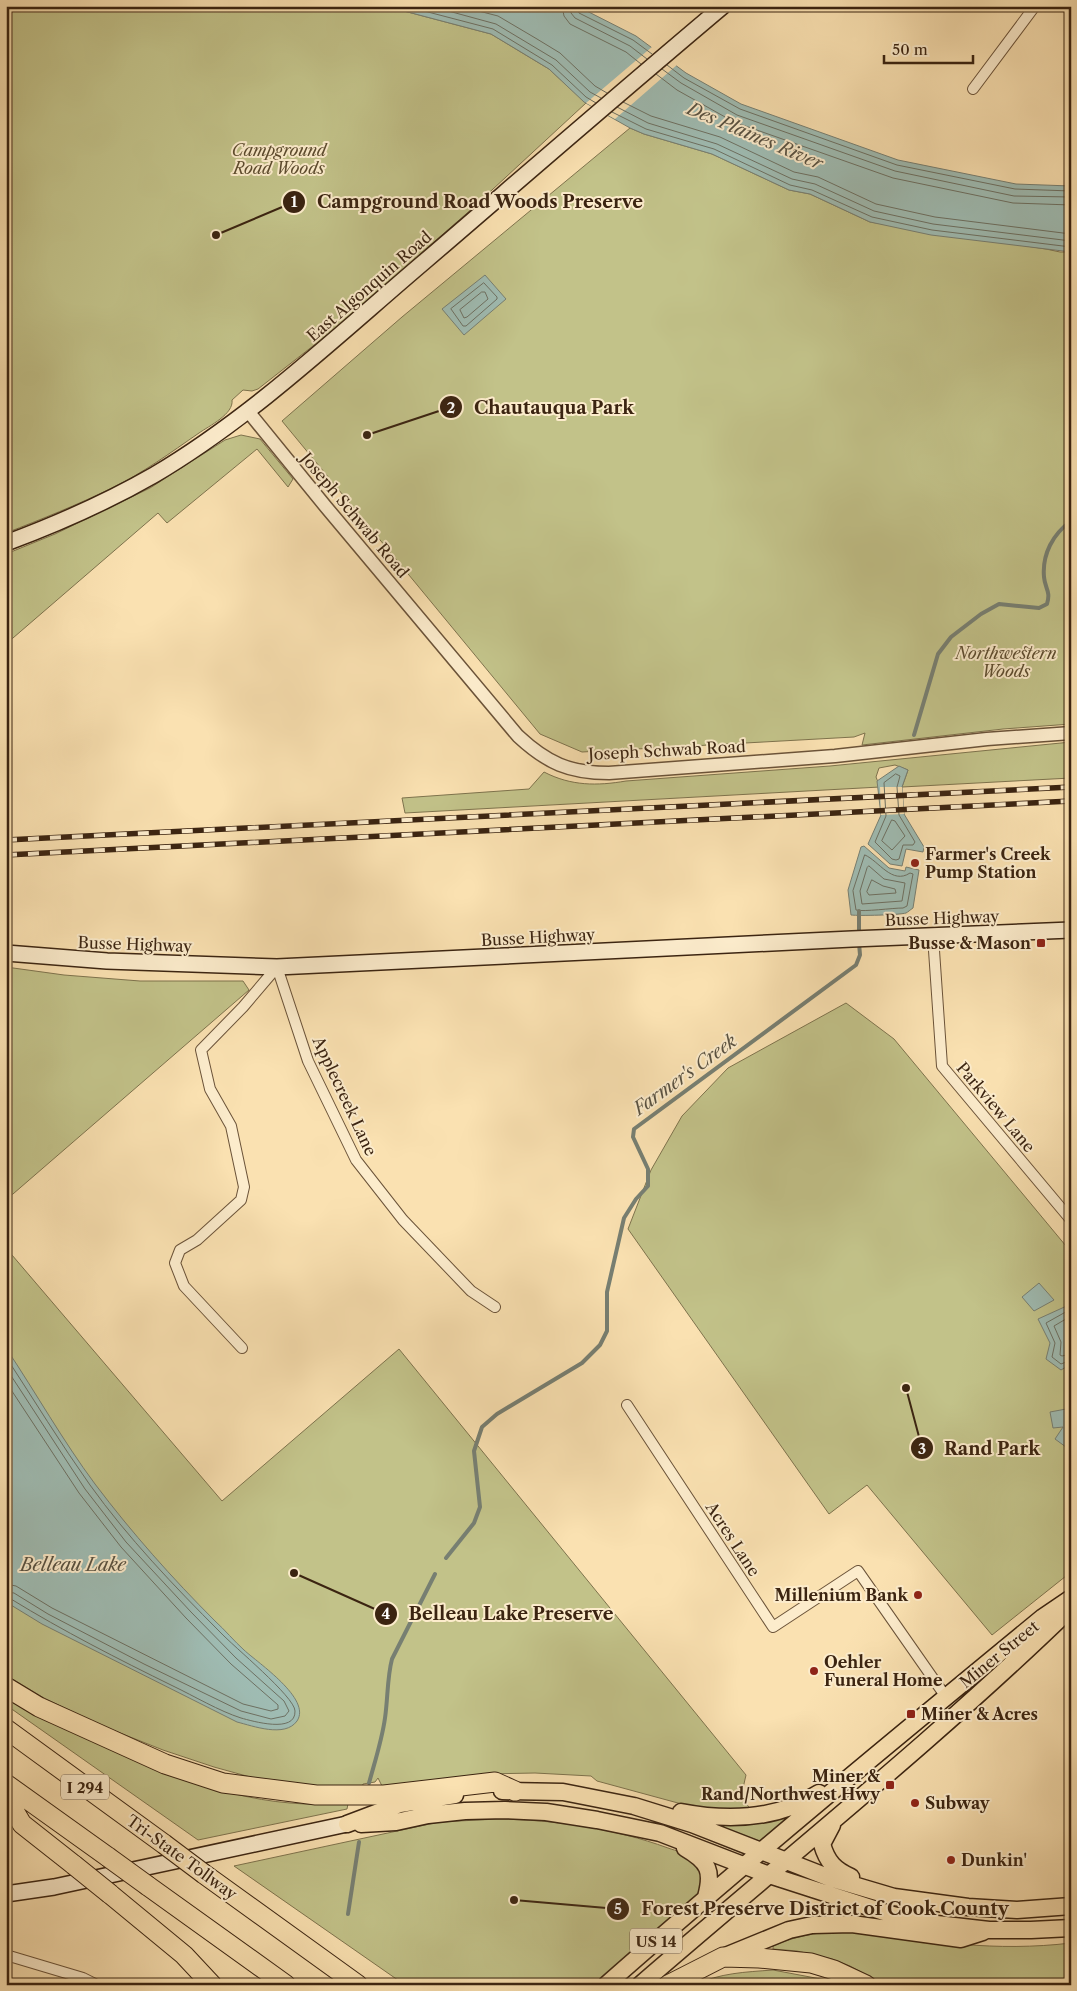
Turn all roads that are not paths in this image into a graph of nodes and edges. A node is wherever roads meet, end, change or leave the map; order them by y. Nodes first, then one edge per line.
1 (722, 6) edge
2 (1035, 6) edge
3 (973, 89) dead end
4 (247, 410) junction
5 (6, 543) edge
6 (1071, 733) edge
7 (1068, 933) edge
8 (933, 936) junction
9 (6, 953) edge
10 (277, 967) junction
11 (1071, 1220) edge
12 (495, 1307) dead end
13 (242, 1348) dead end
14 (627, 1405) dead end
15 (1071, 1598) edge
16 (1071, 1608) edge
17 (6, 1687) edge
18 (946, 1697) junction
19 (6, 1729) edge
20 (877, 1754) junction
21 (6, 1784) edge
22 (516, 1791) junction
23 (6, 1797) edge
24 (607, 1799) junction
25 (837, 1816) junction
26 (346, 1824) junction
27 (660, 1833) junction
28 (760, 1852) junction
29 (785, 1861) junction
30 (744, 1865) junction
31 (769, 1875) junction
32 (6, 1894) edge
33 (706, 1897) junction
34 (894, 1897) junction
35 (1071, 1906) edge
36 (1071, 1928) edge
37 (990, 1930) junction
38 (6, 1955) edge
39 (723, 1957) junction
40 (97, 1985) edge
41 (212, 1985) edge
42 (286, 1985) edge
43 (358, 1985) edge
44 (606, 1985) edge
45 (640, 1985) edge
46 (668, 1985) edge
47 (866, 1985) edge

1 - 4 main road, East Algonquin Road
2 - 3 street
4 - 5 main road, East Algonquin Road
4 - 6 street, Joseph Schwab Road
7 - 8 main road, Busse Highway
8 - 10 main road, Busse Highway
8 - 11 street, Parkview Lane
9 - 10 main road, Busse Highway
10 - 12 street, Applecreek Lane
10 - 13 street
14 - 18 street, Acres Lane
15 - 18 main road, Miner Street
16 - 25 main road, Miner Street / US 14
17 - 22 highway
18 - 20 main road, Miner Street
19 - 43 highway, Tri-State Tollway / I 294, bridge
20 - 24 main road
20 - 28 main road, Miner Street
21 - 42 highway, I 294, bridge
22 - 24 main road
22 - 26 main road
23 - 41 highway, bridge
24 - 28 main road
25 - 29 main road, Miner Street / US 14
25 - 34 main road
26 - 27 main road
26 - 32 main road
27 - 30 main road
27 - 33 main road
28 - 29 main road
28 - 30 main road, Miner Street
29 - 31 main road, Miner Street / US 14
29 - 34 main road
30 - 31 main road
30 - 33 main road, US 14
31 - 37 main road
31 - 45 main road, Miner Street / US 14
33 - 44 main road, US 14
34 - 35 main road
36 - 37 main road
37 - 39 main road
38 - 40 street
39 - 46 highway
39 - 47 highway

